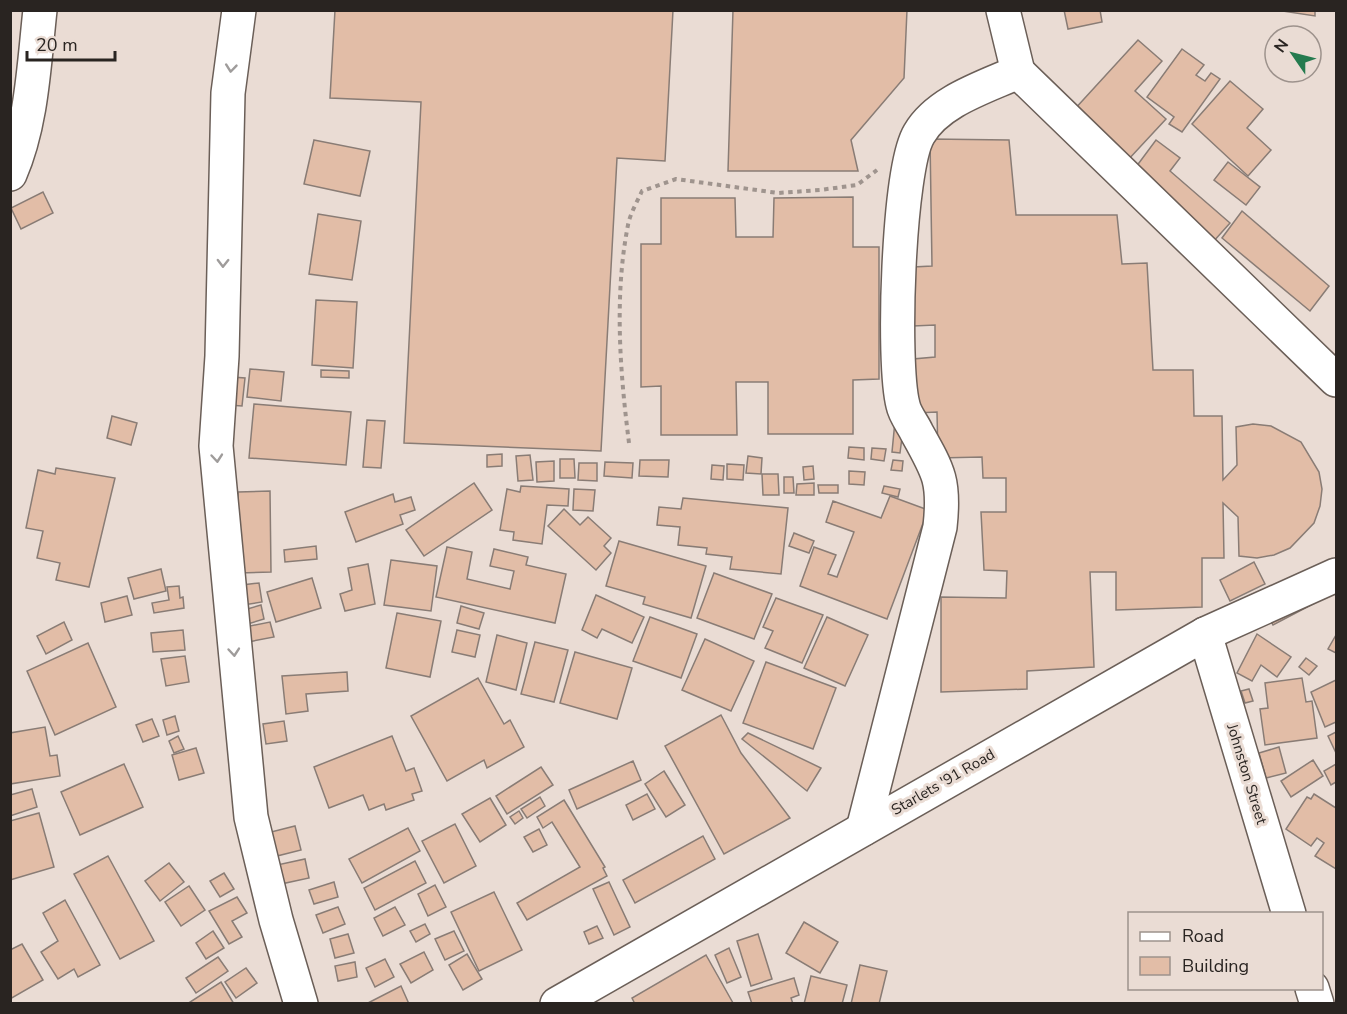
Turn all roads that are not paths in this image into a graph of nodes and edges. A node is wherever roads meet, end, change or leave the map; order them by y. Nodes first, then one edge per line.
1 (40, 10) edge
2 (239, 10) edge
3 (1003, 10) edge
4 (1018, 72) junction
5 (10, 174) edge
6 (1336, 380) edge
7 (1336, 575) edge
8 (1204, 634) junction
9 (863, 829) junction
10 (1288, 912) edge
11 (301, 1004) edge
12 (557, 1004) edge

1 - 5 street
2 -> 11 street
3 - 4 street
4 - 6 street
4 - 9 street
7 - 8 street, Starlets '91 Road
8 - 9 street, Starlets '91 Road
8 - 10 street, Johnston Street
9 - 12 street, Starlets '91 Road

